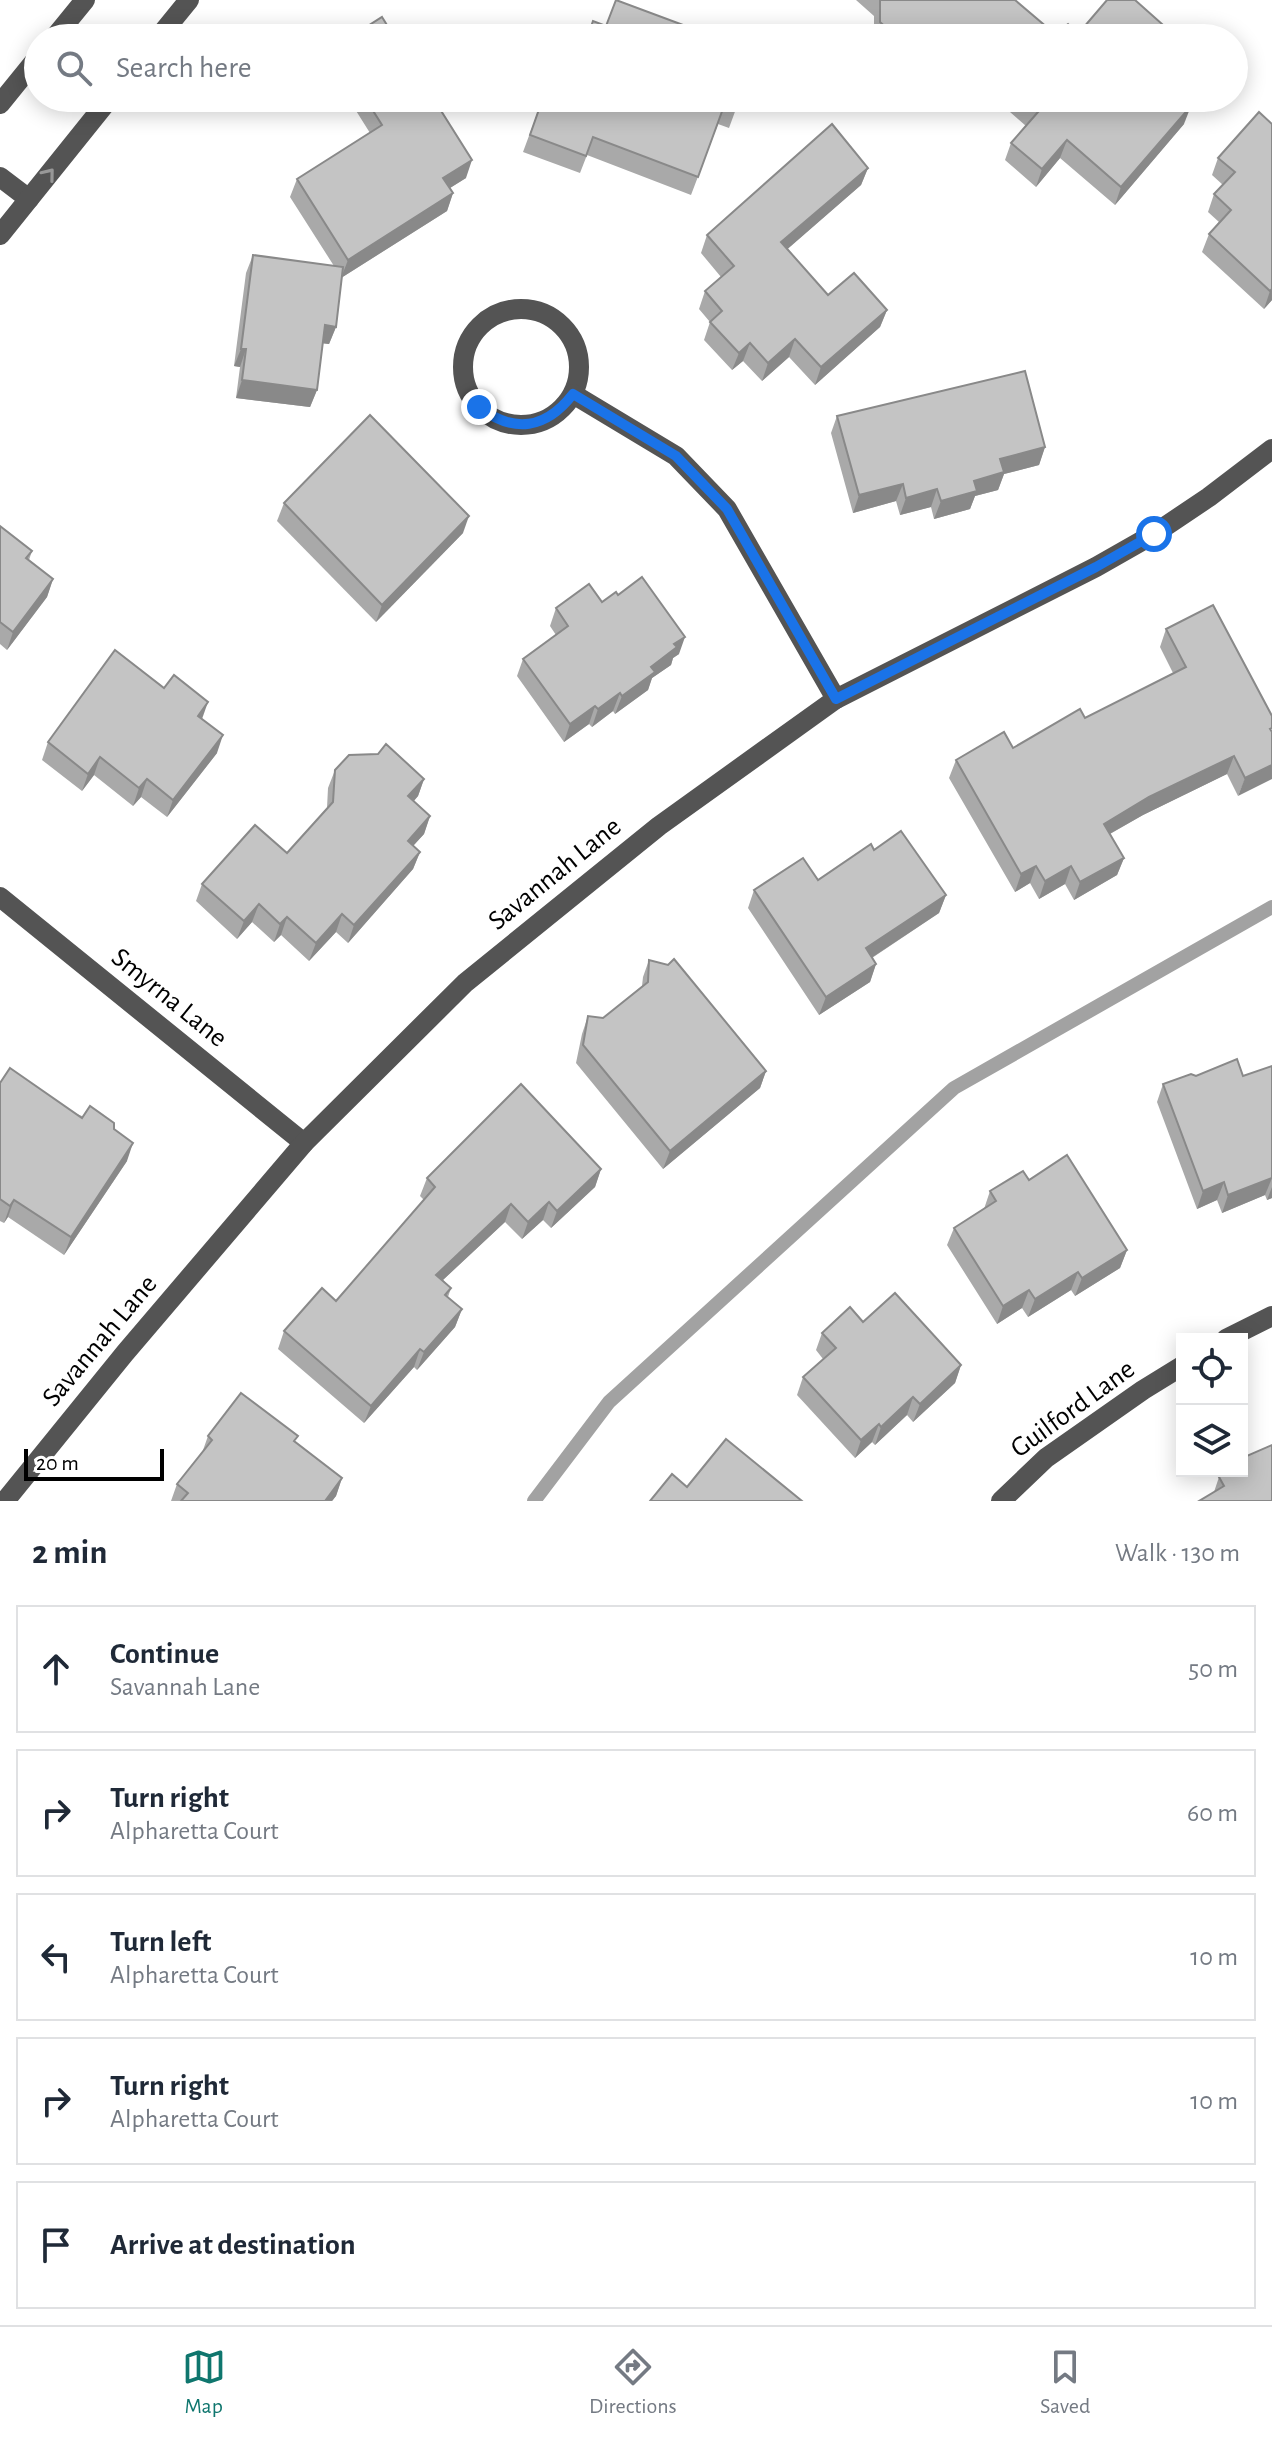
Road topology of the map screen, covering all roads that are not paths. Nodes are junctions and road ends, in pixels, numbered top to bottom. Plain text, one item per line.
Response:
1 (85, 0) edge
2 (189, 0) edge
3 (65, 24) edge
4 (169, 24) edge
5 (24, 74) edge
6 (0, 104) edge
7 (99, 112) edge
8 (0, 177) edge
9 (29, 199) junction
10 (0, 235) edge
11 (573, 394) junction
12 (1272, 449) edge
13 (836, 699) junction
14 (0, 897) edge
15 (304, 1143) junction
16 (1272, 1316) edge
17 (1238, 1333) edge
18 (1176, 1370) edge
19 (5, 1501) edge
20 (1001, 1501) edge

1 - 3 street
2 - 4 street
5 - 6 street
9 -> 7 street
8 - 9 street
9 - 10 street
11 - 11 street
11 - 13 street
12 - 13 street, Savannah Lane
13 - 15 street, Savannah Lane
14 - 15 street, Smyrna Lane
15 - 19 street, Savannah Lane
16 - 17 street
18 - 20 street, Guilford Lane

